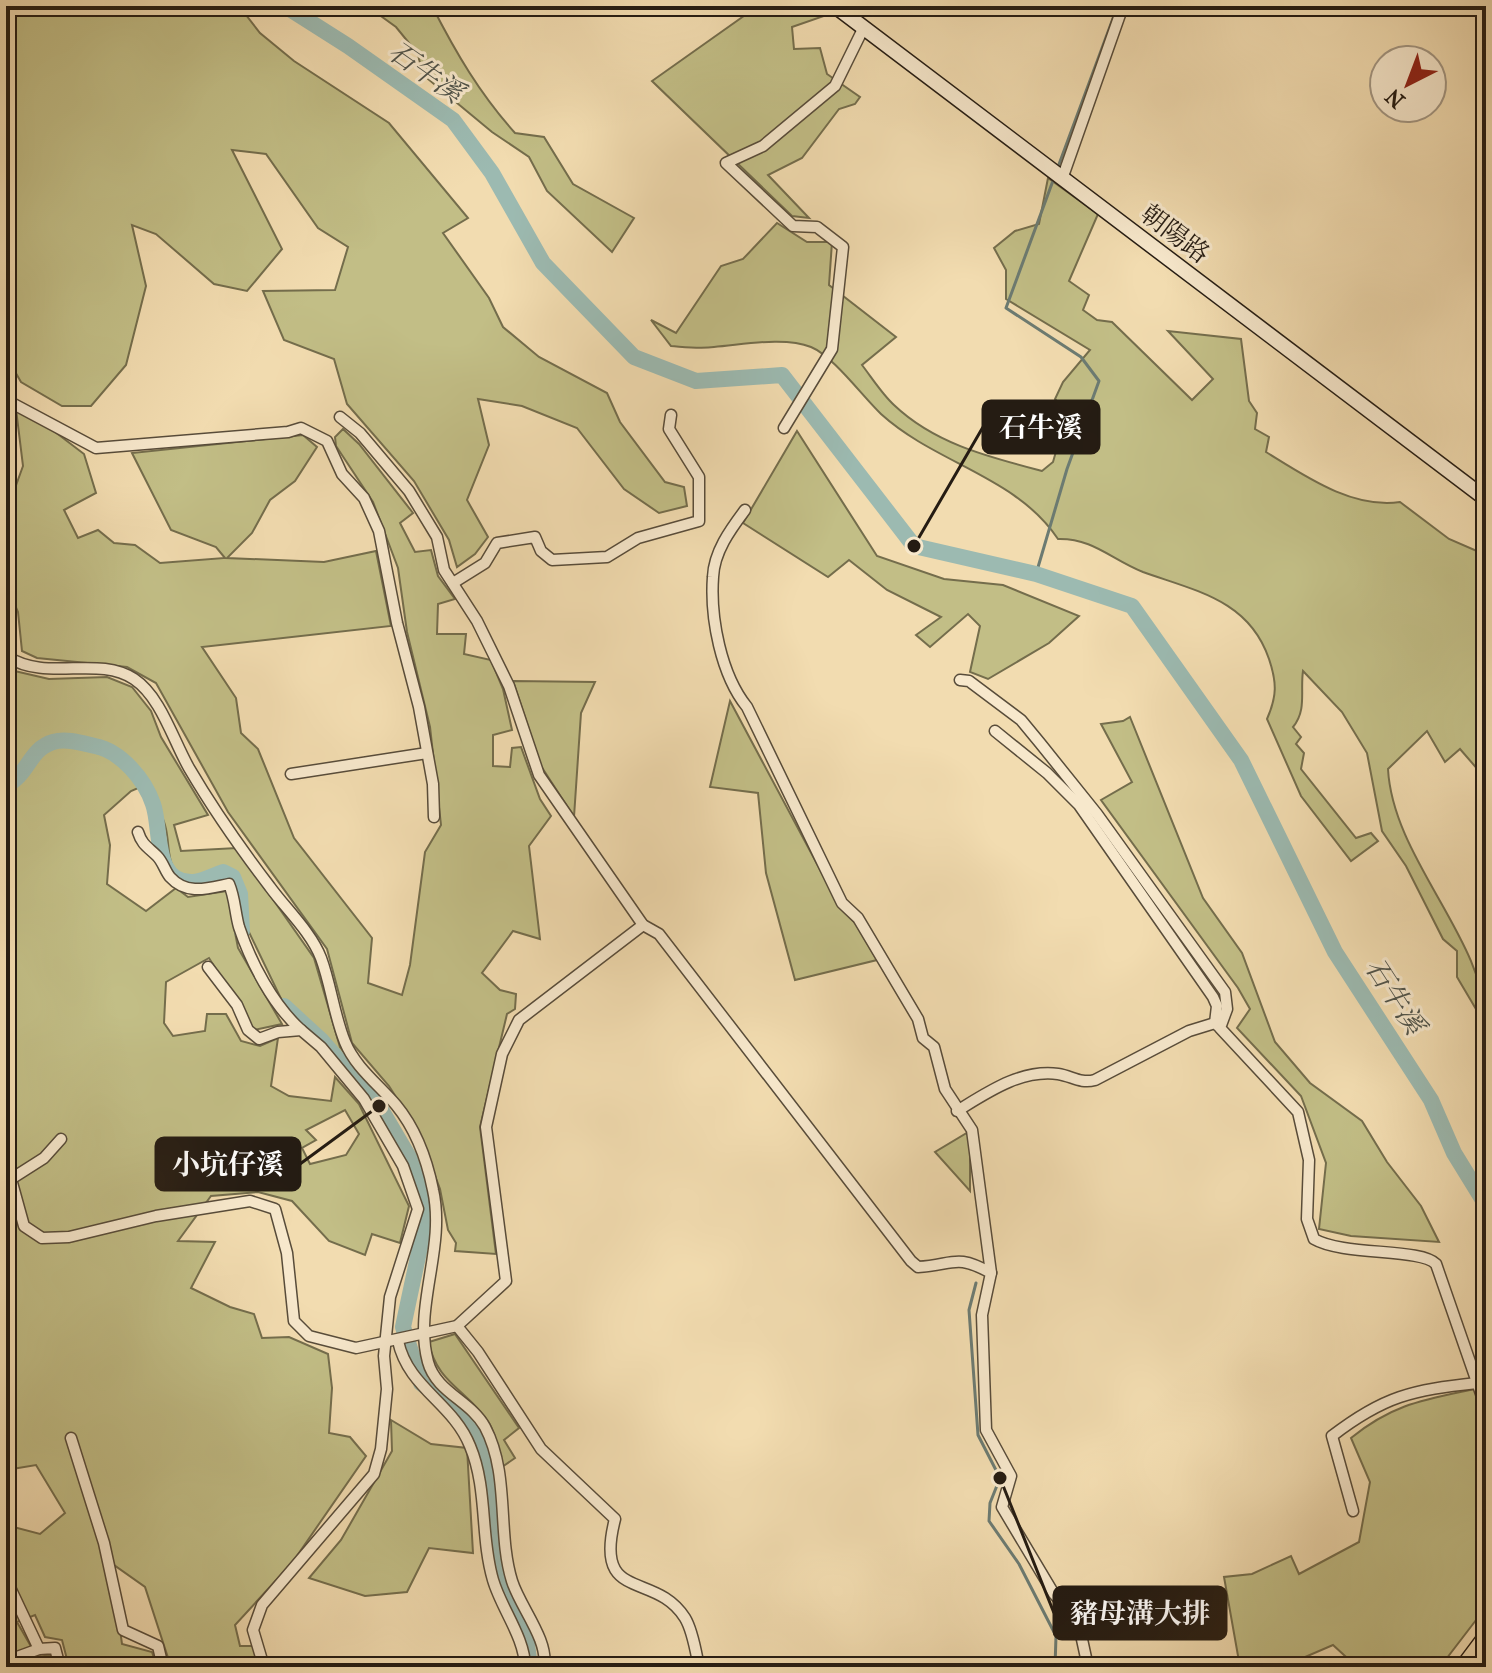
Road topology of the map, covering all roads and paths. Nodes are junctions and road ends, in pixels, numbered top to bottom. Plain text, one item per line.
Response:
1 (835, 6) edge
2 (1123, 6) edge
3 (864, 27) junction
4 (1062, 179) junction
5 (6, 400) edge
6 (6, 415) edge
7 (671, 415) dead end
8 (340, 417) dead end
9 (784, 428) dead end
10 (6, 475) edge
11 (1486, 499) edge
12 (745, 510) dead end
13 (453, 583) junction
14 (7, 655) edge
15 (960, 680) dead end
16 (995, 731) dead end
17 (427, 753) junction
18 (291, 774) dead end
19 (434, 817) dead end
20 (138, 832) dead end
21 (643, 925) junction
22 (208, 967) dead end
23 (1218, 1025) junction
24 (301, 1030) junction
25 (363, 1069) junction
26 (364, 1099) junction
27 (957, 1111) junction
28 (61, 1139) dead end
29 (991, 1273) junction
30 (457, 1326) junction
31 (423, 1335) junction
32 (392, 1343) junction
33 (1477, 1383) junction
34 (1486, 1408) edge
35 (71, 1438) dead end
36 (1353, 1511) dead end
37 (6, 1579) edge
38 (1486, 1639) edge
39 (39, 1649) junction
40 (6, 1661) edge
41 (60, 1667) edge
42 (163, 1667) edge
43 (264, 1667) edge
44 (525, 1667) edge
45 (544, 1667) edge
46 (699, 1667) edge
47 (1088, 1667) edge
48 (1465, 1667) edge

1 - 3 main road, 朝陽路
2 - 4 street
3 - 4 main road, 朝陽路
3 - 9 street
4 - 11 main road, 朝陽路
5 - 17 street
6 - 10 street
7 - 13 street
8 - 13 street
12 - 27 street
13 - 21 street
14 - 25 street
15 - 23 street
16 - 23 street
17 - 18 street
17 - 19 street
20 - 24 street
21 - 29 street
21 - 30 street
22 - 24 street
23 - 27 street
23 - 33 street
24 - 26 street
25 - 26 street
25 - 31 street
26 - 32 street
27 - 29 street
28 - 32 street
29 - 47 street
30 - 31 street
30 - 46 street
31 - 32 street
31 - 45 street
32 - 43 street
32 - 44 street
33 - 34 street
33 - 36 street
35 - 42 street
37 - 39 street
38 - 48 highway
39 - 40 street
39 - 41 street

